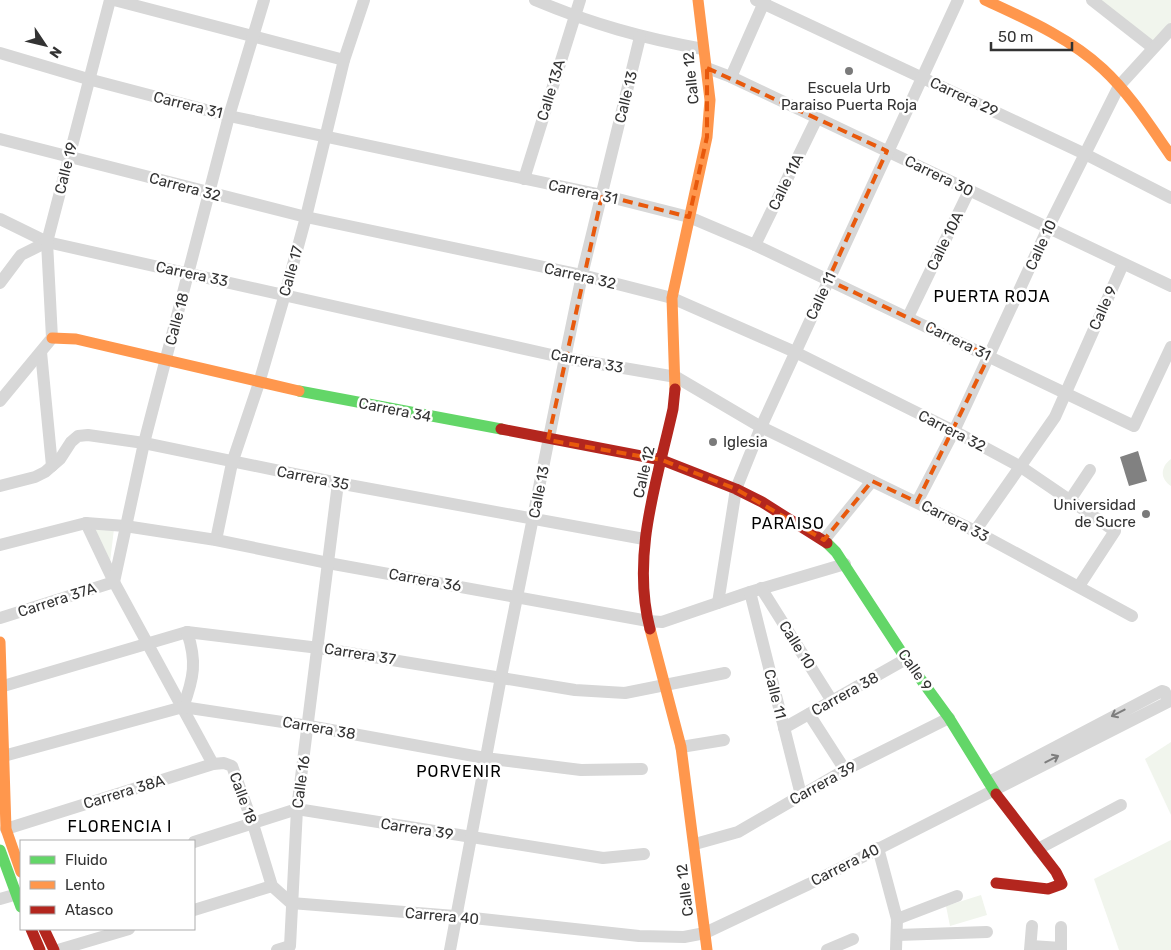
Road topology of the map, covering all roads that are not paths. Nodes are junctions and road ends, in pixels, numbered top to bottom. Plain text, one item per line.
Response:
1 (110, 0) edge
2 (114, 0) edge
3 (264, 0) edge
4 (364, 0) edge
5 (535, 0) edge
6 (580, 0) edge
7 (698, 0) edge
8 (958, 0) edge
9 (985, 0) edge
10 (1092, 0) edge
11 (761, 1) edge
12 (574, 16) junction
13 (1171, 29) edge
14 (254, 36) junction
15 (640, 37) junction
16 (1152, 47) junction
17 (702, 49) junction
18 (0, 53) edge
19 (344, 60) junction
20 (707, 68) junction
21 (731, 77) junction
22 (923, 78) junction
23 (88, 80) junction
24 (1119, 86) junction
25 (229, 116) junction
26 (817, 118) junction
27 (326, 136) junction
28 (0, 139) edge
29 (887, 151) junction
30 (1085, 154) junction
31 (69, 156) junction
32 (1171, 156) edge
33 (524, 179) junction
34 (969, 191) junction
35 (209, 194) junction
36 (602, 196) junction
37 (1171, 198) edge
38 (306, 217) junction
39 (689, 217) junction
40 (0, 219) edge
41 (1048, 228) junction
42 (47, 242) junction
43 (755, 245) junction
44 (1123, 264) junction
45 (189, 274) junction
46 (582, 275) junction
47 (828, 280) junction
48 (0, 283) edge
49 (1171, 286) edge
50 (285, 294) junction
51 (672, 298) junction
52 (908, 317) junction
53 (52, 338) junction
54 (1171, 347) edge
55 (41, 352) junction
56 (795, 352) junction
57 (989, 356) junction
58 (565, 358) junction
59 (166, 361) junction
60 (676, 377) junction
61 (259, 383) junction
62 (1066, 393) junction
63 (0, 401) edge
64 (761, 426) junction
65 (954, 431) junction
66 (548, 440) junction
67 (144, 442) junction
68 (662, 460) junction
69 (232, 463) junction
70 (52, 466) junction
71 (1021, 467) junction
72 (1090, 470) dead end
73 (872, 481) junction
74 (338, 483) junction
75 (0, 486) edge
76 (736, 489) junction
77 (1070, 500) junction
78 (917, 502) junction
79 (534, 518) junction
80 (86, 523) junction
81 (125, 526) junction
82 (975, 531) junction
83 (644, 539) junction
84 (216, 540) junction
85 (824, 540) junction
86 (0, 546) edge
87 (328, 563) junction
88 (845, 564) junction
89 (114, 582) junction
90 (1079, 586) junction
91 (755, 590) junction
92 (517, 596) junction
93 (718, 603) junction
94 (1132, 616) dead end
95 (0, 618) edge
96 (648, 621) junction
97 (186, 632) junction
98 (0, 642) edge
99 (148, 643) junction
100 (319, 648) junction
101 (906, 659) junction
102 (725, 673) dead end
103 (501, 677) junction
104 (1, 687) edge
105 (666, 687) junction
106 (832, 701) junction
107 (183, 707) junction
108 (809, 714) junction
109 (949, 718) junction
110 (309, 726) junction
111 (784, 728) junction
112 (1093, 733) junction
113 (724, 740) dead end
114 (681, 747) junction
115 (1, 756) edge
116 (485, 758) junction
117 (214, 764) junction
118 (642, 769) dead end
119 (845, 770) junction
120 (992, 786) junction
121 (801, 795) junction
122 (1121, 805) dead end
123 (297, 809) junction
124 (253, 824) junction
125 (6, 829) junction
126 (471, 837) junction
127 (195, 842) edge
128 (694, 844) junction
129 (878, 848) junction
130 (1038, 849) junction
131 (0, 850) edge
132 (644, 854) dead end
133 (20, 869) edge
134 (996, 883) dead end
135 (272, 886) junction
136 (18, 894) edge
137 (957, 896) dead end
138 (0, 899) edge
139 (291, 903) junction
140 (195, 910) edge
141 (455, 916) junction
142 (897, 919) junction
143 (1032, 926) dead end
144 (1061, 927) dead end
145 (31, 930) edge
146 (44, 930) edge
147 (126, 930) edge
148 (988, 932) dead end
149 (705, 933) junction
150 (896, 935) junction
151 (853, 939) dead end
152 (1031, 948) edge
153 (1061, 949) edge
154 (40, 950) edge
155 (54, 950) edge
156 (58, 950) edge
157 (277, 950) edge
158 (450, 950) edge
159 (707, 950) edge
160 (827, 950) edge
161 (896, 950) edge

1 - 23 street, Calle 19
2 - 14 street
3 - 14 street, Calle 18
4 - 19 street, Calle 17
5 - 12 street
6 - 12 street, Calle 13A
7 - 17 street, Calle 12
8 - 22 street, Calle 11
9 - 24 street
10 - 16 street
11 - 21 street
11 - 22 street, Carrera 29
12 - 15 street
12 - 33 street, Calle 13A
13 - 16 street, Calle 10
14 - 19 street
14 - 25 street, Calle 18
15 - 17 street
15 - 36 street, Calle 13
16 - 24 street, Calle 10
17 - 20 street, Calle 12
18 - 23 street, Carrera 31
19 - 27 street, Calle 17
20 - 21 street, Carrera 30
20 - 39 street, Calle 12
21 - 26 street, Carrera 30
22 - 29 street, Calle 11
22 - 30 street, Carrera 29
23 - 25 street, Carrera 31
23 - 31 street, Calle 19
24 - 30 street, Calle 10
24 - 32 street
25 - 27 street, Carrera 31
25 - 35 street, Calle 18
26 - 29 street, Carrera 30
26 - 43 street, Calle 11A
27 - 33 street, Carrera 31
27 - 38 street, Calle 17
28 - 31 street, Carrera 32
29 - 34 street, Carrera 30
29 - 47 street, Calle 11
30 - 37 street, Carrera 29
30 - 41 street, Calle 10
31 - 35 street, Carrera 32
31 - 42 street, Calle 19
33 - 36 street, Carrera 31
34 - 41 street, Carrera 30
34 - 52 street, Calle 10A
35 - 38 street, Carrera 32
35 - 45 street, Calle 18
36 - 39 street, Carrera 31
36 - 46 street, Calle 13
38 - 46 street, Carrera 32
38 - 50 street, Calle 17
39 - 43 street, Carrera 31
39 - 51 street, Calle 12
40 - 42 street, Carrera 33
41 - 44 street, Carrera 30
41 - 57 street, Calle 10
42 - 45 street, Carrera 33
42 - 48 street
42 - 53 street, Calle 19
43 - 47 street, Carrera 31
44 - 49 street, Carrera 30
44 - 62 street, Calle 9
45 - 50 street, Carrera 33
45 - 59 street, Calle 18
46 - 51 street, Carrera 32
46 - 58 street, Calle 13
47 - 52 street, Carrera 31
47 - 56 street, Calle 11
50 - 58 street, Carrera 33
50 - 61 street, Calle 17
51 - 56 street, Carrera 32
51 - 60 street, Calle 12
52 - 57 street, Carrera 31
53 - 55 street
53 - 59 street, Carrera 34
54 - 62 street, Carrera 31
55 - 63 street
55 - 70 street
56 - 64 street, Calle 11
56 - 65 street, Carrera 32
57 - 62 street, Carrera 31
57 - 65 street, Calle 10
58 - 60 street, Carrera 33
58 - 66 street, Calle 13
59 - 61 street, Carrera 34
59 - 67 street, Calle 18
60 - 64 street, Carrera 33
60 - 68 street, Calle 12
61 - 66 street, Carrera 34
61 - 69 street, Calle 17
62 - 71 street, Calle 9
64 - 73 street, Carrera 33
64 - 76 street, Calle 11
65 - 71 street, Carrera 32
65 - 78 street, Calle 10
66 - 68 street, Carrera 34
66 - 79 street, Calle 13
67 - 69 street, Carrera 35
67 - 70 street, Carrera 35
67 - 81 street, Calle 18
68 - 76 street, Carrera 34
68 - 83 street, Calle 12
69 - 74 street, Carrera 35
69 - 84 street, Calle 17
70 - 75 street, Carrera 35
71 - 77 street, Carrera 32
71 - 82 street, Calle 9
72 - 77 street
73 - 78 street, Carrera 33
73 - 85 street
74 - 79 street, Carrera 35
74 - 87 street, Calle 16
76 - 85 street, Calle 9
76 - 93 street, Calle 11
77 - 90 street, Carrera 32
78 - 82 street, Carrera 33
79 - 83 street, Carrera 35
79 - 92 street, Calle 13
80 - 81 street, Carrera 36
80 - 86 street, Carrera 36
80 - 89 street, Calle 18
81 - 84 street, Carrera 36
81 - 89 street, Calle 18
82 - 90 street, Carrera 33
83 - 96 street, Calle 12
84 - 87 street, Carrera 36
85 - 88 street, Calle 9
87 - 92 street, Carrera 36
87 - 100 street, Calle 16
88 - 91 street, Carrera 36
88 - 101 street, Calle 9
89 - 95 street, Carrera 37A
89 - 99 street, Calle 18
90 - 94 street, Carrera 33
91 - 93 street, Carrera 36
91 - 106 street, Calle 10
91 - 111 street, Calle 11
92 - 96 street, Carrera 36
92 - 103 street, Calle 13
93 - 96 street, Carrera 36
96 - 105 street, Calle 12
97 - 99 street, Carrera 37
97 - 100 street, Carrera 37
97 - 107 street
98 - 104 street
99 - 104 street, Carrera 37
99 - 107 street, Calle 18
100 - 103 street, Carrera 37
100 - 110 street, Calle 16
101 - 106 street, Carrera 38
101 - 109 street, Calle 9
102 - 105 street, Carrera 37
103 - 105 street, Carrera 37
103 - 116 street, Calle 13
104 - 115 street
105 - 114 street, Calle 12
106 - 108 street, Carrera 38
107 - 110 street, Carrera 38
107 - 115 street, Carrera 38
107 - 117 street, Calle 18
108 - 111 street, Carrera 38
108 - 119 street
109 - 119 street, Carrera 39
109 - 120 street, Calle 9
110 - 116 street, Carrera 38
110 - 123 street, Calle 16
111 - 121 street, Calle 11
112 -> 112 street, Carrera 40
112 - 120 street, Carrera 40
113 - 114 street
114 - 128 street, Calle 12
115 - 125 street
116 - 118 street, Carrera 38
116 - 126 street, Calle 13
117 - 124 street, Calle 18
117 - 125 street, Carrera 38A
119 - 121 street, Carrera 39
120 - 129 street, Carrera 40
120 - 130 street, Calle 9
121 - 128 street, Carrera 39
122 - 130 street
123 - 124 street, Carrera 39
123 - 126 street, Carrera 39
123 - 139 street, Calle 16
124 - 127 street, Carrera 39
124 - 135 street, Calle 18
125 - 133 street
126 - 132 street, Carrera 39
126 - 141 street, Calle 13
128 - 149 street, Calle 12
129 - 142 street
129 - 149 street, Carrera 40
130 - 134 street, Calle 9
131 - 136 street
135 - 139 street
135 - 140 street
136 - 138 street
137 - 142 street
139 - 141 street, Carrera 40
139 - 157 street, Calle 16
141 - 149 street, Carrera 40
141 - 158 street, Calle 13
142 - 150 street
143 - 152 street
144 - 153 street
145 - 154 street
146 - 155 street
147 - 156 street
148 - 150 street
149 - 159 street, Calle 12
150 - 161 street
151 - 160 street
152 - 153 street

